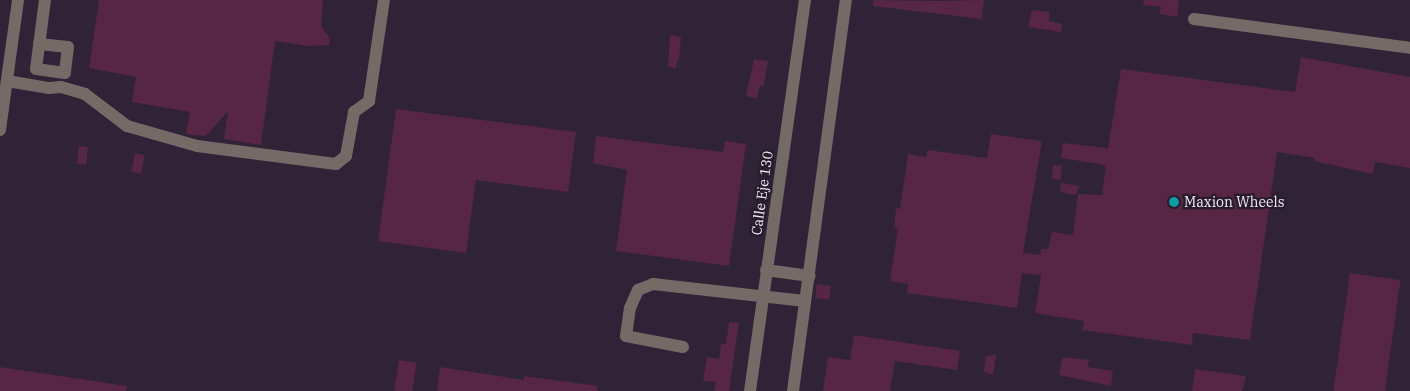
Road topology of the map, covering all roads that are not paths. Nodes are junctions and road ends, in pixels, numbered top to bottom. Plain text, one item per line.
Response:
1 (18, 0) edge
2 (45, 0) edge
3 (384, 0) edge
4 (805, 0) edge
5 (846, 0) edge
6 (1194, 19) dead end
7 (39, 44) dead end
8 (1410, 48) edge
9 (7, 81) junction
10 (0, 130) edge
11 (766, 270) junction
12 (810, 276) junction
13 (763, 296) junction
14 (806, 301) junction
15 (683, 347) dead end
16 (750, 391) edge
17 (793, 391) edge

1 - 9 street
2 - 7 street
3 - 9 street
4 - 11 street, Calle Eje 130
5 - 12 street
6 - 8 street
9 - 10 street
11 - 12 street
11 - 13 street, Calle Eje 130
12 - 14 street
13 - 14 street
13 - 15 street
13 - 16 street, Calle Eje 130
14 - 17 street

